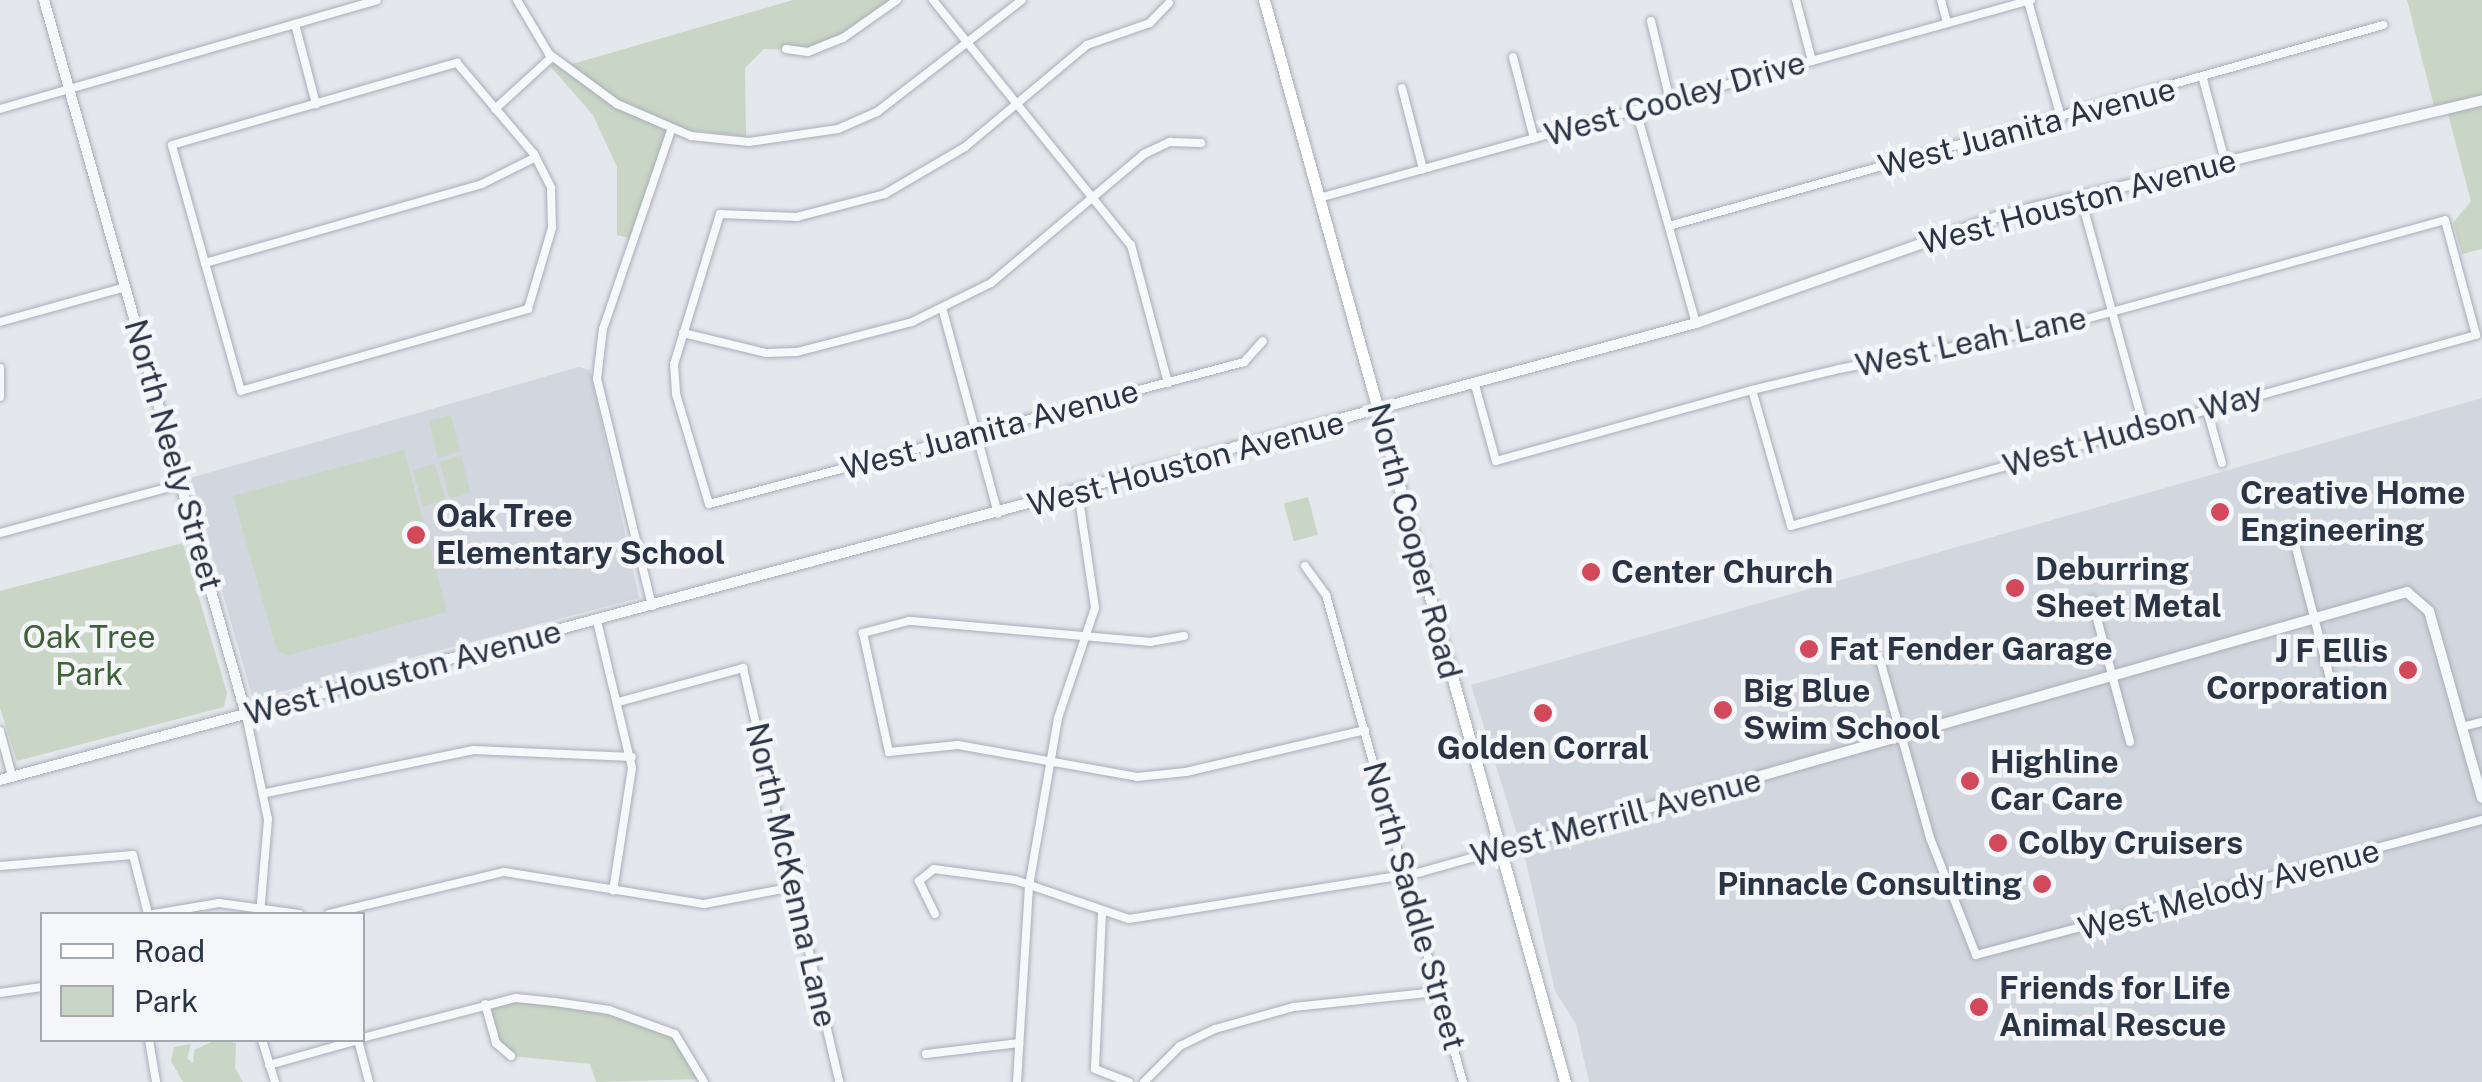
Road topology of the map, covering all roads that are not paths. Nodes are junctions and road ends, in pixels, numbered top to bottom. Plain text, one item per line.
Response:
1 (44, 0) edge
2 (377, 0) edge
3 (517, 0) edge
4 (897, 0) edge
5 (933, 0) edge
6 (1022, 0) edge
7 (1264, 0) edge
8 (1796, 0) edge
9 (1941, 0) edge
10 (2030, 0) edge
11 (1169, 4) dead end
12 (1651, 21) dead end
13 (295, 24) junction
14 (1947, 24) junction
15 (2383, 24) dead end
16 (968, 43) junction
17 (786, 49) dead end
18 (552, 57) junction
19 (1513, 57) dead end
20 (1812, 61) junction
21 (2203, 79) junction
22 (1402, 88) dead end
23 (69, 89) junction
24 (1670, 100) junction
25 (2482, 100) edge
26 (1018, 102) junction
27 (316, 104) junction
28 (495, 109) junction
29 (0, 110) edge
30 (1636, 110) junction
31 (2061, 118) junction
32 (670, 130) junction
33 (1534, 138) junction
34 (1201, 143) dead end
35 (536, 157) junction
36 (2225, 161) junction
37 (1422, 169) junction
38 (2080, 195) junction
39 (1093, 196) junction
40 (1319, 198) junction
41 (1669, 226) junction
42 (205, 263) junction
43 (125, 287) junction
44 (943, 310) junction
45 (2112, 312) junction
46 (0, 322) edge
47 (1696, 324) junction
48 (683, 333) junction
49 (2476, 335) joint
50 (1263, 341) dead end
51 (0, 368) edge
52 (1168, 383) junction
53 (1475, 385) junction
54 (1752, 390) junction
55 (0, 397) edge
56 (2207, 410) junction
57 (1378, 412) junction
58 (2144, 427) junction
59 (978, 432) junction
60 (2222, 463) dead end
61 (182, 484) junction
62 (1078, 492) junction
63 (998, 514) junction
64 (0, 533) edge
65 (2295, 544) dead end
66 (1305, 566) dead end
67 (2092, 600) dead end
68 (652, 606) junction
69 (2314, 616) junction
70 (597, 621) junction
71 (1088, 636) junction
72 (1184, 636) dead end
73 (1880, 660) dead end
74 (2112, 672) junction
75 (2332, 686) dead end
76 (618, 702) junction
77 (246, 715) junction
78 (2482, 722) edge
79 (2462, 727) junction
80 (1365, 730) junction
81 (0, 731) edge
82 (1903, 739) junction
83 (2130, 742) dead end
84 (632, 757) junction
85 (1051, 758) junction
86 (6, 778) edge
87 (266, 792) junction
88 (2482, 798) edge
89 (2482, 820) edge
90 (1500, 850) junction
91 (0, 866) edge
92 (1403, 875) junction
93 (1029, 886) junction
94 (794, 887) junction
95 (613, 891) junction
96 (150, 912) edge
97 (163, 912) edge
98 (260, 912) edge
99 (337, 912) edge
100 (1102, 913) junction
101 (936, 914) dead end
102 (40, 986) edge
103 (1436, 992) junction
104 (0, 993) edge
105 (484, 1004) junction
106 (365, 1037) edge
107 (149, 1042) edge
108 (263, 1042) edge
109 (349, 1042) edge
110 (360, 1042) edge
111 (1019, 1043) junction
112 (926, 1054) dead end
113 (511, 1056) dead end
114 (269, 1065) junction
115 (156, 1082) edge
116 (275, 1082) edge
117 (369, 1082) edge
118 (704, 1082) edge
119 (840, 1082) edge
120 (1017, 1082) edge
121 (1129, 1082) edge
122 (1144, 1082) edge
123 (1463, 1082) edge
124 (1566, 1082) edge

1 - 23 street, North Neely Street
2 - 13 street
3 - 18 street
4 - 17 street
5 - 16 street
6 - 16 street
7 - 40 main road, North Cooper Road
8 - 20 street
9 - 14 street
10 - 14 street, West Cooley Drive
10 - 31 street
11 - 26 street
12 - 24 street
13 - 23 street
13 - 27 street
14 - 20 street, West Cooley Drive
15 - 21 street, West Juanita Avenue
16 - 26 street
16 - 32 street
18 - 28 street
18 - 32 street
19 - 33 street
20 - 24 street, West Cooley Drive
21 - 31 street, West Juanita Avenue
21 - 36 street
22 - 37 street
23 - 29 street
23 - 43 street, North Neely Street
24 - 30 street, West Cooley Drive
25 - 36 street, West Houston Avenue
26 - 39 street
26 - 48 street
27 - 28 street
27 - 42 street
28 - 35 street
30 - 33 street, West Cooley Drive
30 - 41 street
31 - 41 street, West Juanita Avenue
32 - 68 street
33 - 37 street, West Cooley Drive
34 - 39 street
35 - 42 street
35 - 42 street
36 - 38 street, West Houston Avenue
37 - 40 street, West Cooley Drive
38 - 45 street
38 - 47 street, West Houston Avenue
39 - 44 street
39 - 52 street
40 - 57 main road, North Cooper Road
41 - 47 street
43 - 46 street
43 - 61 street, North Neely Street
44 - 48 street
44 - 59 street
45 - 49 street, West Leah Lane
45 - 54 street, West Leah Lane
45 - 58 street
47 - 53 street, West Houston Avenue
48 - 59 street, West Juanita Avenue
49 - 56 street, West Hudson Way
50 - 52 street, West Juanita Avenue
51 - 55 street
52 - 59 street, West Juanita Avenue
53 - 54 street, West Leah Lane
53 - 57 street, West Houston Avenue
54 - 58 street, West Hudson Way
56 - 58 street, West Hudson Way
56 - 60 street
57 - 62 street, West Houston Avenue
57 - 90 main road, North Cooper Road
59 - 63 street
61 - 64 street
61 - 77 street, North Neely Street
62 - 63 street, West Houston Avenue
62 - 71 street
63 - 68 street, West Houston Avenue
65 - 69 street
66 - 80 street, North Saddle Street
67 - 74 street
68 - 70 street, West Houston Avenue
69 - 74 street, West Merrill Avenue
69 - 75 street
69 - 79 street, West Merrill Avenue
70 - 76 street
70 - 77 street, West Houston Avenue
71 - 72 street
71 - 85 street
71 - 85 street
73 - 82 street
74 - 82 street, West Merrill Avenue
74 - 83 street
76 - 84 street
76 - 94 street, North McKenna Lane
77 - 86 street, West Houston Avenue
77 - 87 street, North Neely Street
78 - 79 street
79 - 88 street
80 - 85 street
80 - 92 street, North Saddle Street
81 - 86 street
82 - 89 street, West Melody Avenue
82 - 90 street, West Merrill Avenue
84 - 87 street
84 - 95 street
85 - 93 street
87 - 98 street, North Neely Street
90 - 92 street, West Merrill Avenue
90 - 124 main road, North Cooper Road
91 - 96 street
92 - 100 street, West Merrill Avenue
92 - 103 street, North Saddle Street
93 - 100 street, West Merrill Avenue
93 - 101 street, West Merrill Avenue
93 - 111 street
94 - 95 street
94 - 119 street, North McKenna Lane
95 - 99 street
97 - 98 street
100 - 121 street
102 - 104 street
103 - 122 street
103 - 123 street, North Saddle Street
105 - 106 street
105 - 113 street
105 - 118 street
107 - 115 street
108 - 114 street
109 - 114 street
110 - 117 street
111 - 112 street
111 - 120 street
114 - 116 street

